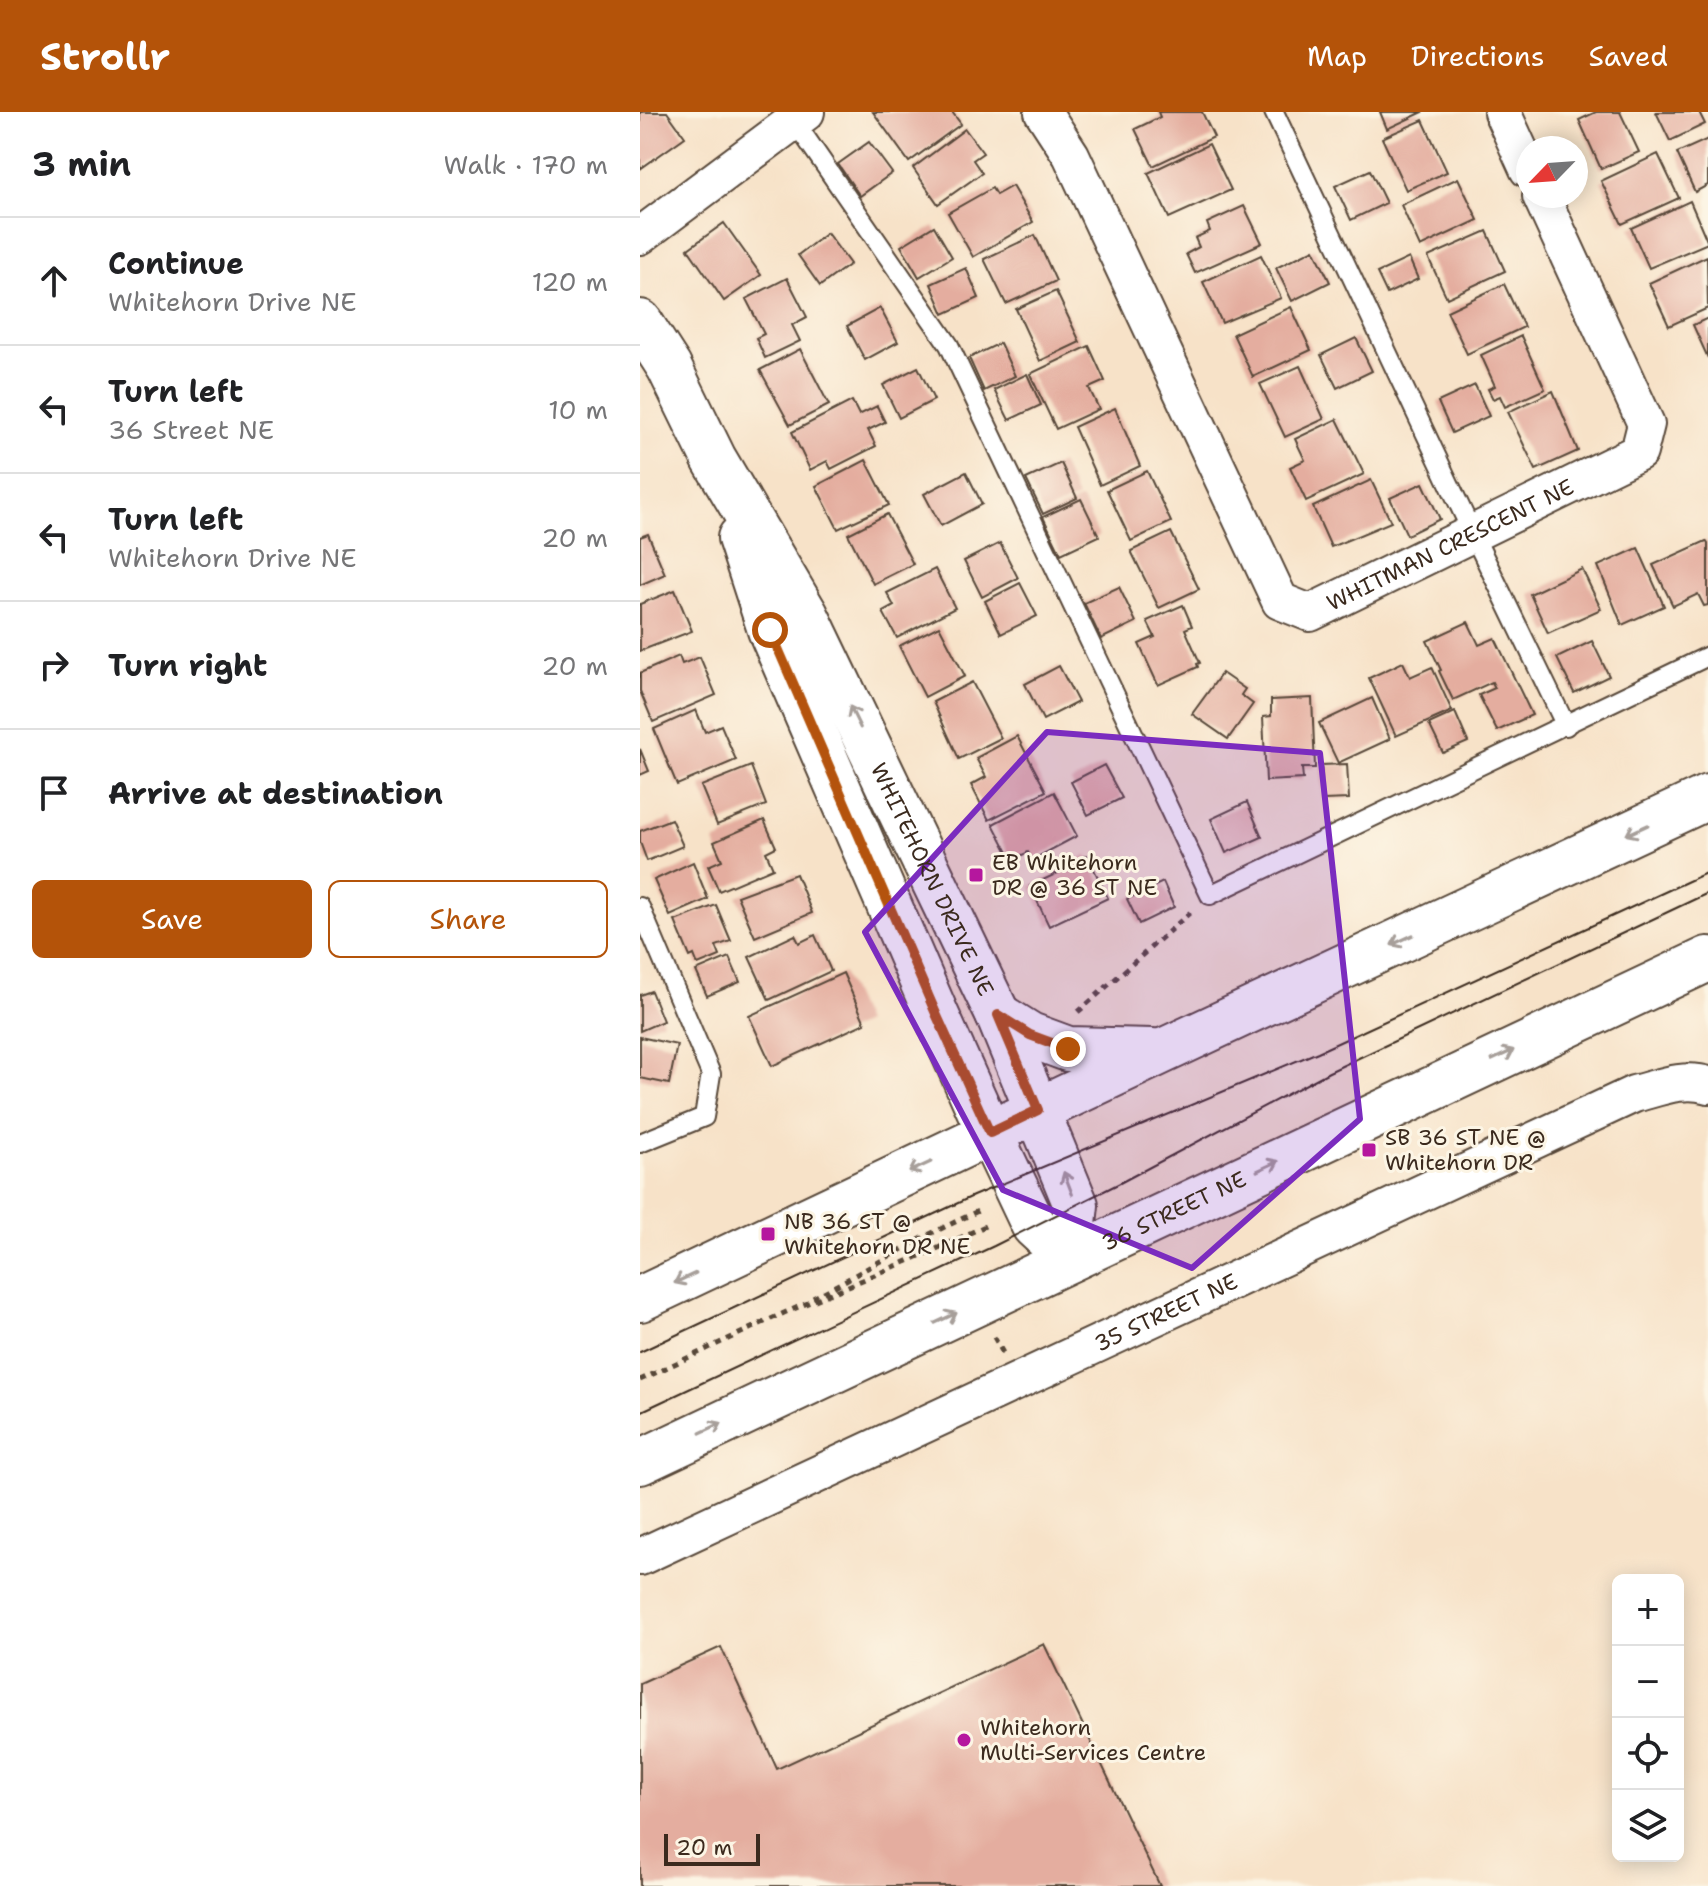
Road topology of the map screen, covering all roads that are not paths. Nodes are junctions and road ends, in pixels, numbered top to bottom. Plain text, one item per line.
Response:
1 (1043, 112) edge
2 (1274, 112) edge
3 (1502, 112) edge
4 (796, 115) edge
5 (1516, 143) edge
6 (1547, 208) edge
7 (640, 236) edge
8 (640, 322) edge
9 (714, 459) junction
10 (1472, 532) junction
11 (1708, 656) edge
12 (1566, 726) junction
13 (1708, 797) edge
14 (640, 907) edge
15 (1708, 959) edge
16 (998, 1015) junction
17 (1163, 1051) junction
18 (1702, 1083) edge
19 (1038, 1110) junction
20 (990, 1133) junction
21 (640, 1143) edge
22 (1070, 1259) junction
23 (640, 1299) edge
24 (640, 1462) edge
25 (640, 1557) edge

1 - 10 street, WHITMAN CRESCENT NE
2 - 10 lane
3 - 5 street
4 - 7 street
4 - 12 lane
6 - 10 street, WHITMAN CRESCENT NE
8 - 9 main road, WHITEHORN DRIVE NE
16 -> 9 main road, WHITEHORN DRIVE NE
9 - 20 main road, WHITEHORN DRIVE NE
10 - 12 lane
11 - 12 lane
13 -> 17 main road
14 - 21 lane
22 -> 15 main road, 36 STREET NE
16 - 17 main road
16 - 19 main road, WHITEHORN DRIVE NE
17 - 19 main road
18 - 25 street, 35 STREET NE
19 - 20 main road
22 -> 19 main road, WHITEHORN DRIVE NE
20 - 22 main road, WHITEHORN DRIVE NE
20 -> 23 main road
24 -> 22 main road, 36 STREET NE

